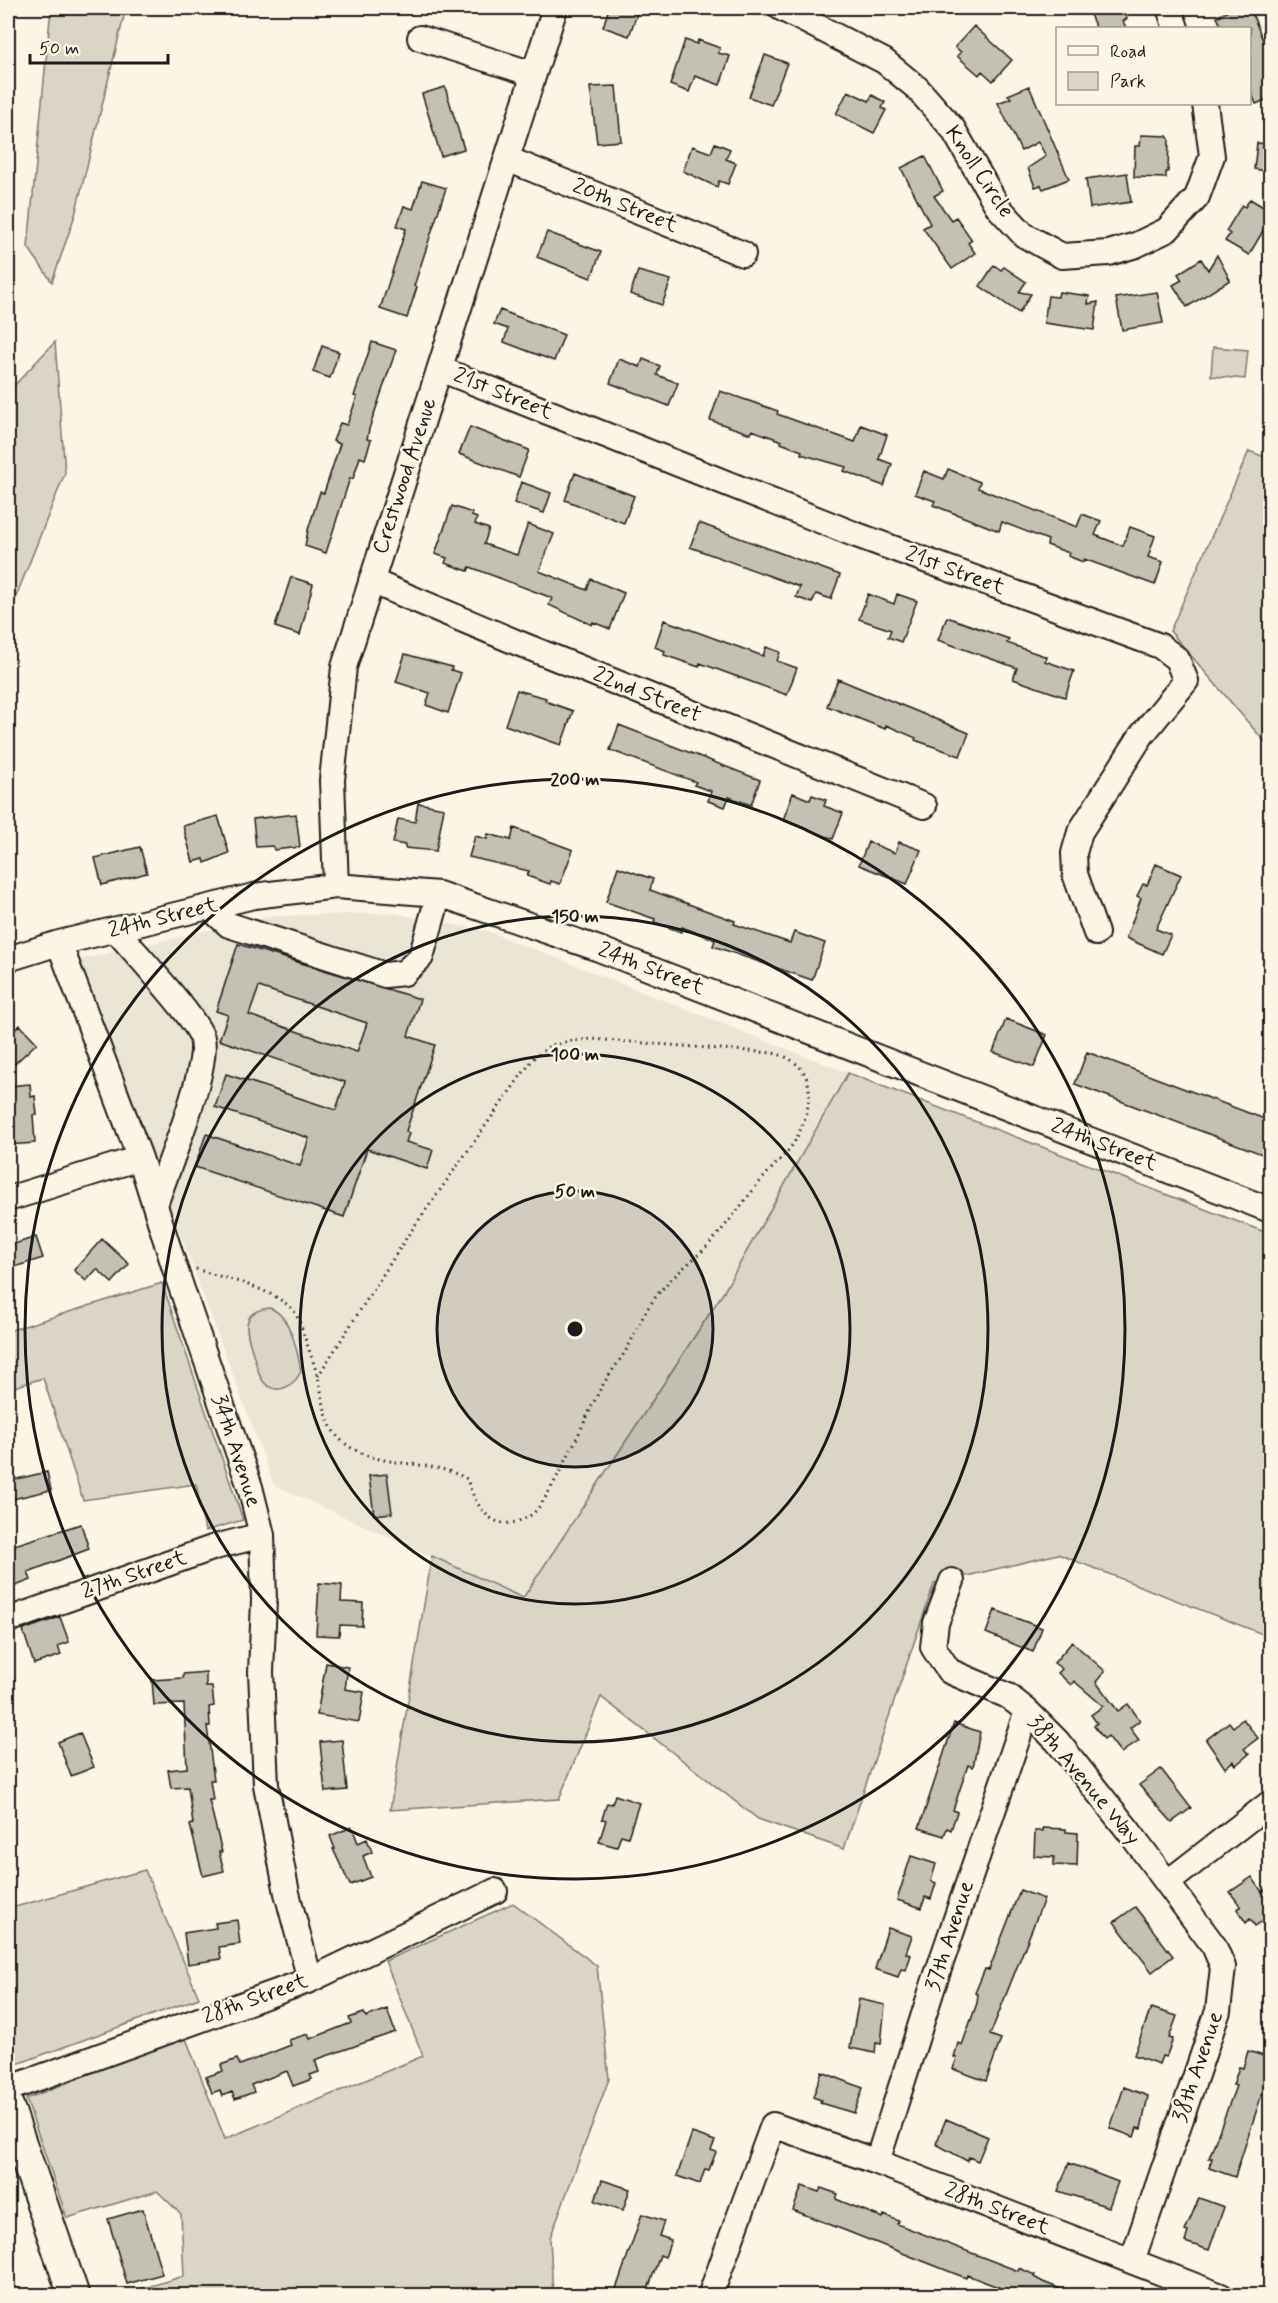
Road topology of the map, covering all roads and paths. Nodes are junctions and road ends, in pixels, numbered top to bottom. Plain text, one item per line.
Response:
1 (555, 8) edge
2 (781, 8) edge
3 (1169, 8) edge
4 (1176, 27) edge
5 (420, 38) dead end
6 (533, 74) junction
7 (1205, 105) edge
8 (507, 159) junction
9 (743, 254) dead end
10 (440, 369) junction
11 (371, 581) junction
12 (924, 806) dead end
13 (336, 886) junction
14 (438, 894) junction
15 (209, 907) junction
16 (116, 930) junction
17 (1096, 933) dead end
18 (59, 943) junction
19 (8, 959) edge
20 (140, 1158) junction
21 (8, 1199) edge
22 (155, 1205) junction
23 (1270, 1210) edge
24 (172, 1260) junction
25 (318, 1376) junction
26 (262, 1535) junction
27 (952, 1581) dead end
28 (8, 1620) edge
29 (1027, 1711) junction
30 (1270, 1803) edge
31 (1167, 1883) junction
32 (495, 1891) dead end
33 (310, 1980) junction
34 (8, 2089) edge
35 (8, 2106) edge
36 (877, 2162) junction
37 (1132, 2261) junction
38 (74, 2295) edge
39 (710, 2295) edge
40 (1221, 2295) edge

1 - 6 street, Crestwood Avenue
2 - 7 street, Knoll Circle
3 - 4 street
5 - 6 street
6 - 8 street, Crestwood Avenue
8 - 9 street, 20th Street
8 - 10 street, Crestwood Avenue
10 - 11 street, Crestwood Avenue
10 - 17 street, 21st Street
11 - 12 street, 22nd Street
11 - 13 street, Crestwood Avenue
13 - 14 street, 24th Street
13 - 15 street, 24th Street
14 - 15 street
14 - 23 street, 24th Street
15 - 16 street, 24th Street
16 - 18 street, 24th Street
16 - 22 street
18 - 19 street, 24th Street
18 - 20 street, 34th Avenue
20 - 21 street
20 - 22 street, 34th Avenue
22 - 24 street, 34th Avenue
24 - 25 path
24 - 26 street, 34th Avenue
25 - 25 path
26 - 28 street, 27th Street
26 - 33 street, 34th Avenue
27 - 29 street, 38th Avenue Way
29 - 31 street, 38th Avenue Way
29 - 36 street, 37th Avenue
30 - 31 street
31 - 37 street, 38th Avenue
32 - 33 street, 28th Street
33 - 34 street, 28th Street
35 - 38 main road
36 - 37 street, 28th Street
36 - 39 street, 28th Street
37 - 40 street, 28th Street

